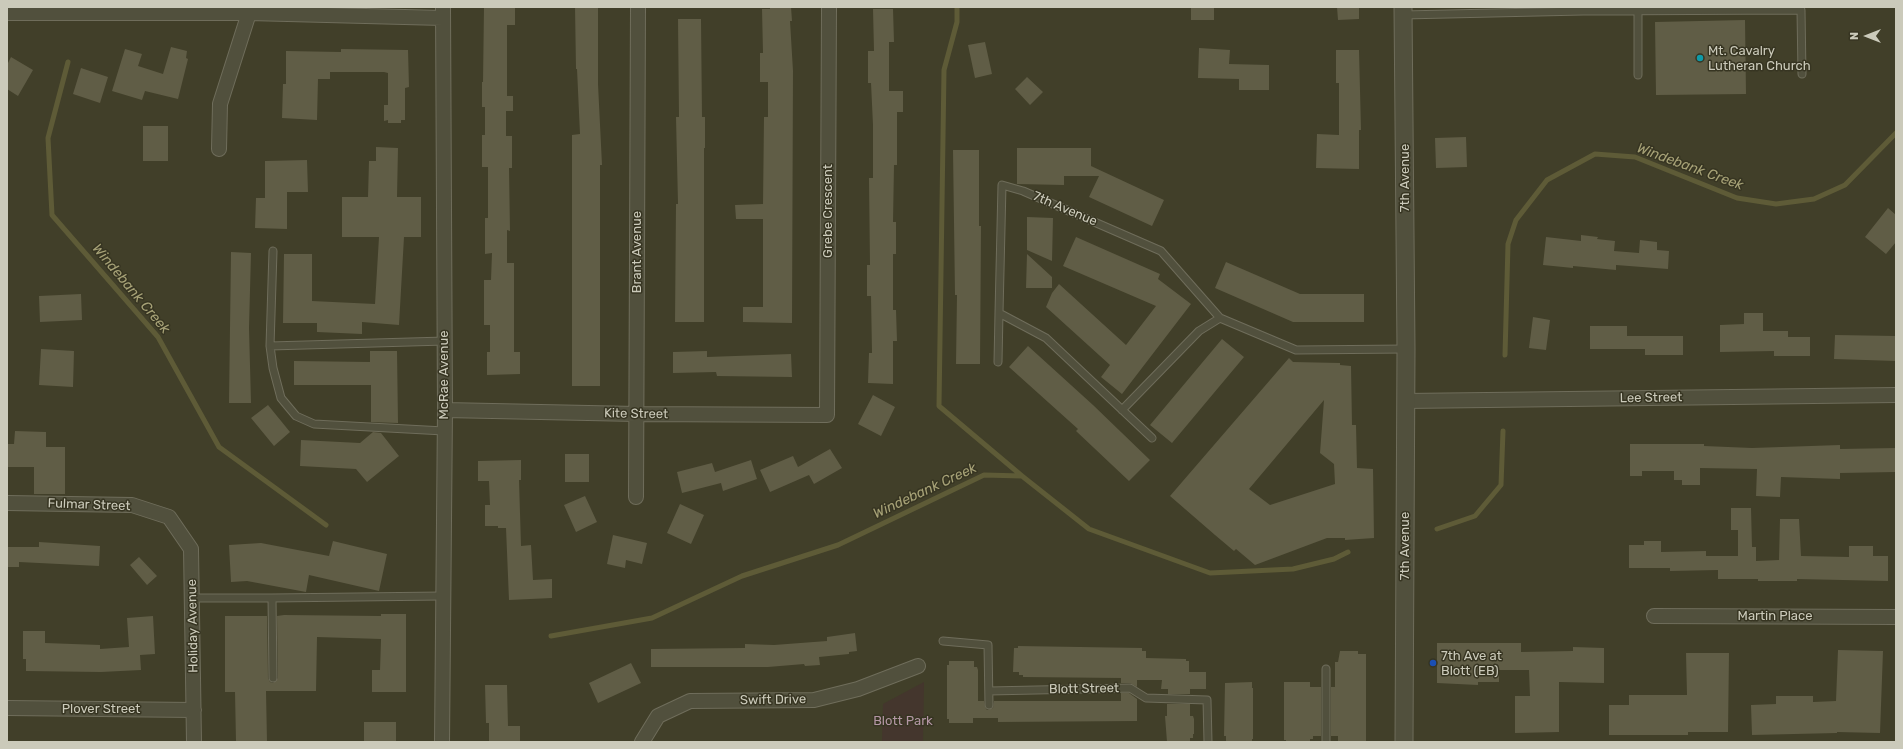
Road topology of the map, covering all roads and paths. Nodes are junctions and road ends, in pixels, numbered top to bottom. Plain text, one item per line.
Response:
1 (638, 7) edge
2 (829, 7) edge
3 (1584, 9) edge
4 (249, 10) edge
5 (1403, 11) edge
6 (1638, 11) junction
7 (443, 12) edge
8 (7, 13) edge
9 (1802, 74) dead end
10 (1638, 75) dead end
11 (219, 149) dead end
12 (273, 251) dead end
13 (999, 313) junction
14 (1220, 318) junction
15 (445, 341) junction
16 (270, 346) junction
17 (1406, 349) junction
18 (998, 362) dead end
19 (1896, 395) edge
20 (1405, 401) junction
21 (445, 410) junction
22 (1122, 410) junction
23 (636, 414) junction
24 (827, 415) joint
25 (444, 431) junction
26 (1152, 438) dead end
27 (636, 497) dead end
28 (7, 503) edge
29 (169, 517) joint
30 (442, 596) junction
31 (192, 598) junction
32 (272, 598) junction
33 (1654, 616) dead end
34 (1896, 617) edge
35 (943, 641) dead end
36 (918, 666) dead end
37 (1326, 669) dead end
38 (273, 678) dead end
39 (989, 691) junction
40 (989, 706) dead end
41 (7, 708) edge
42 (194, 710) junction
43 (194, 742) edge
44 (442, 742) edge
45 (642, 742) edge
46 (1208, 742) edge
47 (1326, 742) edge
48 (1404, 742) edge

1 - 23 street, Brant Avenue
2 - 24 street, Grebe Crescent
3 - 5 lane
3 - 6 lane
4 - 7 street
4 - 8 street
4 - 11 street
5 - 17 street, 7th Avenue
6 - 9 lane
6 - 10 lane
7 - 15 street, McRae Avenue
12 - 16 lane
13 - 14 lane, 7th Avenue
13 - 18 lane, 7th Avenue
13 - 22 lane
14 - 17 lane, 7th Avenue
14 - 22 lane
15 - 16 lane
15 - 21 street, McRae Avenue
16 - 25 lane
17 - 20 street, 7th Avenue
19 - 20 street, Lee Street
20 - 48 street, 7th Avenue
21 - 23 street, Kite Street
21 - 25 street, McRae Avenue
22 - 26 lane
23 - 24 street, Kite Street
23 - 27 street, Brant Avenue
25 - 30 street, McRae Avenue
28 - 29 street, Fulmar Street
29 - 31 street, Holiday Avenue
30 - 32 lane
30 - 44 street, McRae Avenue
31 - 32 lane
31 - 42 street, Holiday Avenue
32 - 38 lane
33 - 34 street, Martin Place
35 - 39 lane
36 - 45 street, Swift Drive
37 - 47 lane
39 - 40 lane
39 - 46 lane, Blott Street
41 - 42 street, Plover Street
42 - 43 street, Holiday Avenue

